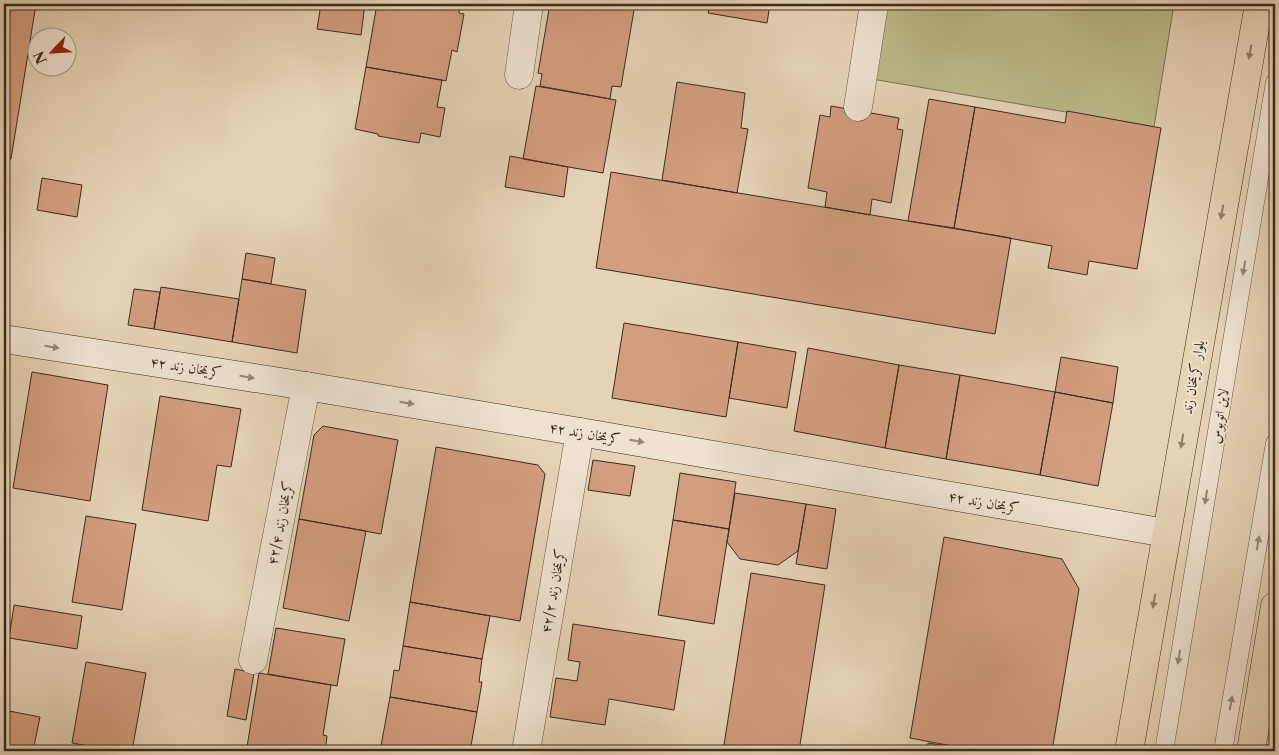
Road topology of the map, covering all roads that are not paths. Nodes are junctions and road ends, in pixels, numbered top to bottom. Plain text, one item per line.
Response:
1 (529, 4) edge
2 (874, 4) edge
3 (1259, 4) edge
4 (519, 75) dead end
5 (1275, 82) edge
6 (858, 107) dead end
7 (4, 339) edge
8 (306, 386) junction
9 (580, 432) junction
10 (1275, 443) edge
11 (1166, 533) junction
12 (1275, 606) edge
13 (253, 660) dead end
14 (526, 751) edge
15 (1129, 751) edge
16 (1164, 751) edge
17 (1223, 751) edge
18 (1251, 751) edge

1 - 4 street
2 - 6 street
3 -> 11 main road, بلوار کریمخان زند
5 -> 16 lane, لاین اتوبوس
7 -> 8 street, کریمخان زند ۴۲
8 -> 9 street, کریمخان زند ۴۲
8 - 13 street, کریمخان زند ۴۲/۴
9 -> 11 street, کریمخان زند ۴۲
9 - 14 street, کریمخان زند ۴۲/۲
17 -> 10 lane
11 -> 15 main road, بلوار کریمخان زند
12 - 18 main road

